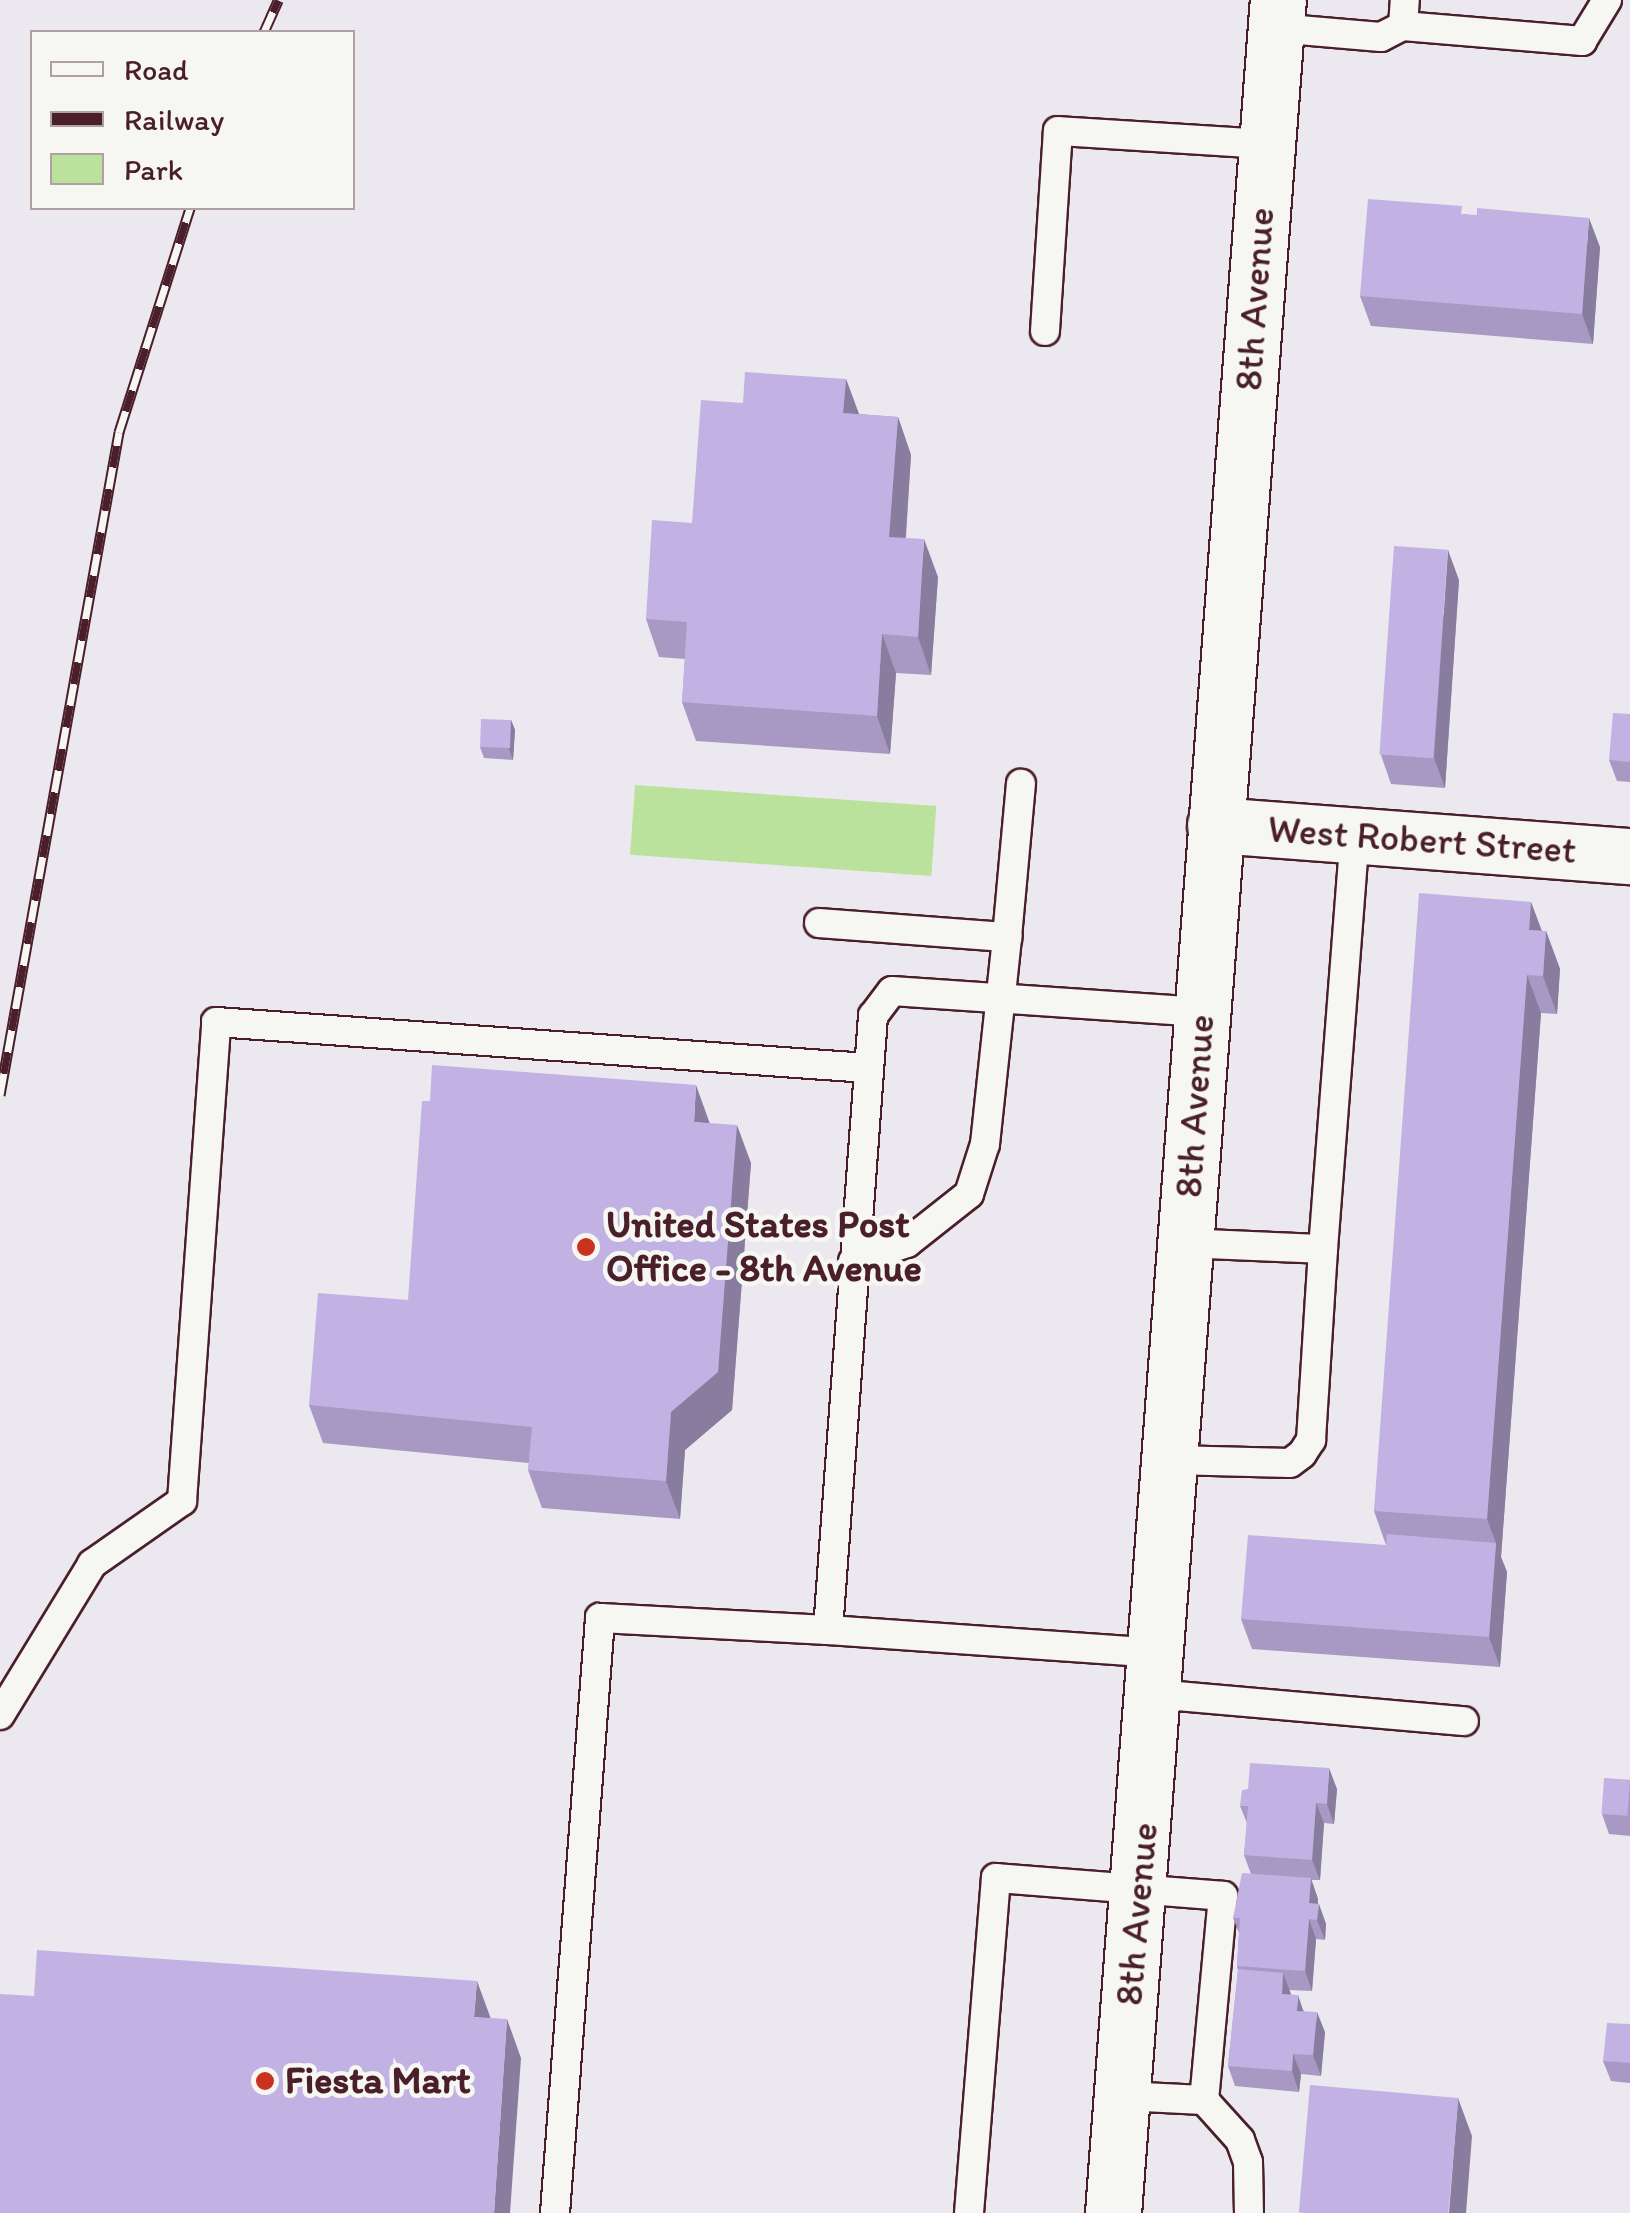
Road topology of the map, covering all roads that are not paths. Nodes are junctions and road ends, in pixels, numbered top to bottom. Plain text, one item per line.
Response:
1 (1607, 0) edge
2 (1404, 13) edge
3 (1277, 14) edge
4 (1267, 144) junction
5 (1044, 331) dead end
6 (1021, 784) dead end
7 (1214, 825) junction
8 (1354, 836) junction
9 (1630, 856) edge
10 (819, 923) dead end
11 (1007, 937) junction
12 (1001, 998) junction
13 (1202, 1012) junction
14 (868, 1068) junction
15 (1185, 1243) junction
16 (1323, 1249) junction
17 (853, 1260) junction
18 (1171, 1460) junction
19 (828, 1630) junction
20 (1156, 1673) junction
21 (0, 1715) edge
22 (1464, 1721) dead end
23 (1139, 1891) junction
24 (1122, 2096) junction
25 (1204, 2100) junction
26 (554, 2213) edge
27 (969, 2213) edge
28 (1112, 2213) edge
29 (1249, 2213) edge

1 - 2 lane
2 - 3 lane
3 - 4 main road, 8th Avenue
4 - 5 lane
4 - 7 main road, 8th Avenue
6 - 11 lane
7 - 8 main road, West Robert Street
7 - 13 main road, 8th Avenue
8 - 9 main road, West Robert Street
8 - 16 lane
10 - 11 lane
11 - 12 lane
12 - 13 lane
12 - 14 lane
12 - 17 lane
13 - 15 main road, 8th Avenue
14 - 17 lane
14 - 21 lane
15 - 16 lane
15 - 18 main road, 8th Avenue
16 - 18 lane
17 - 19 lane
18 - 20 main road, 8th Avenue
19 - 20 lane
19 - 26 lane
20 - 22 lane
20 - 23 main road, 8th Avenue
23 - 24 main road, 8th Avenue
23 - 25 lane
23 - 27 lane
24 - 25 lane
24 - 28 main road, 8th Avenue
25 - 29 lane

